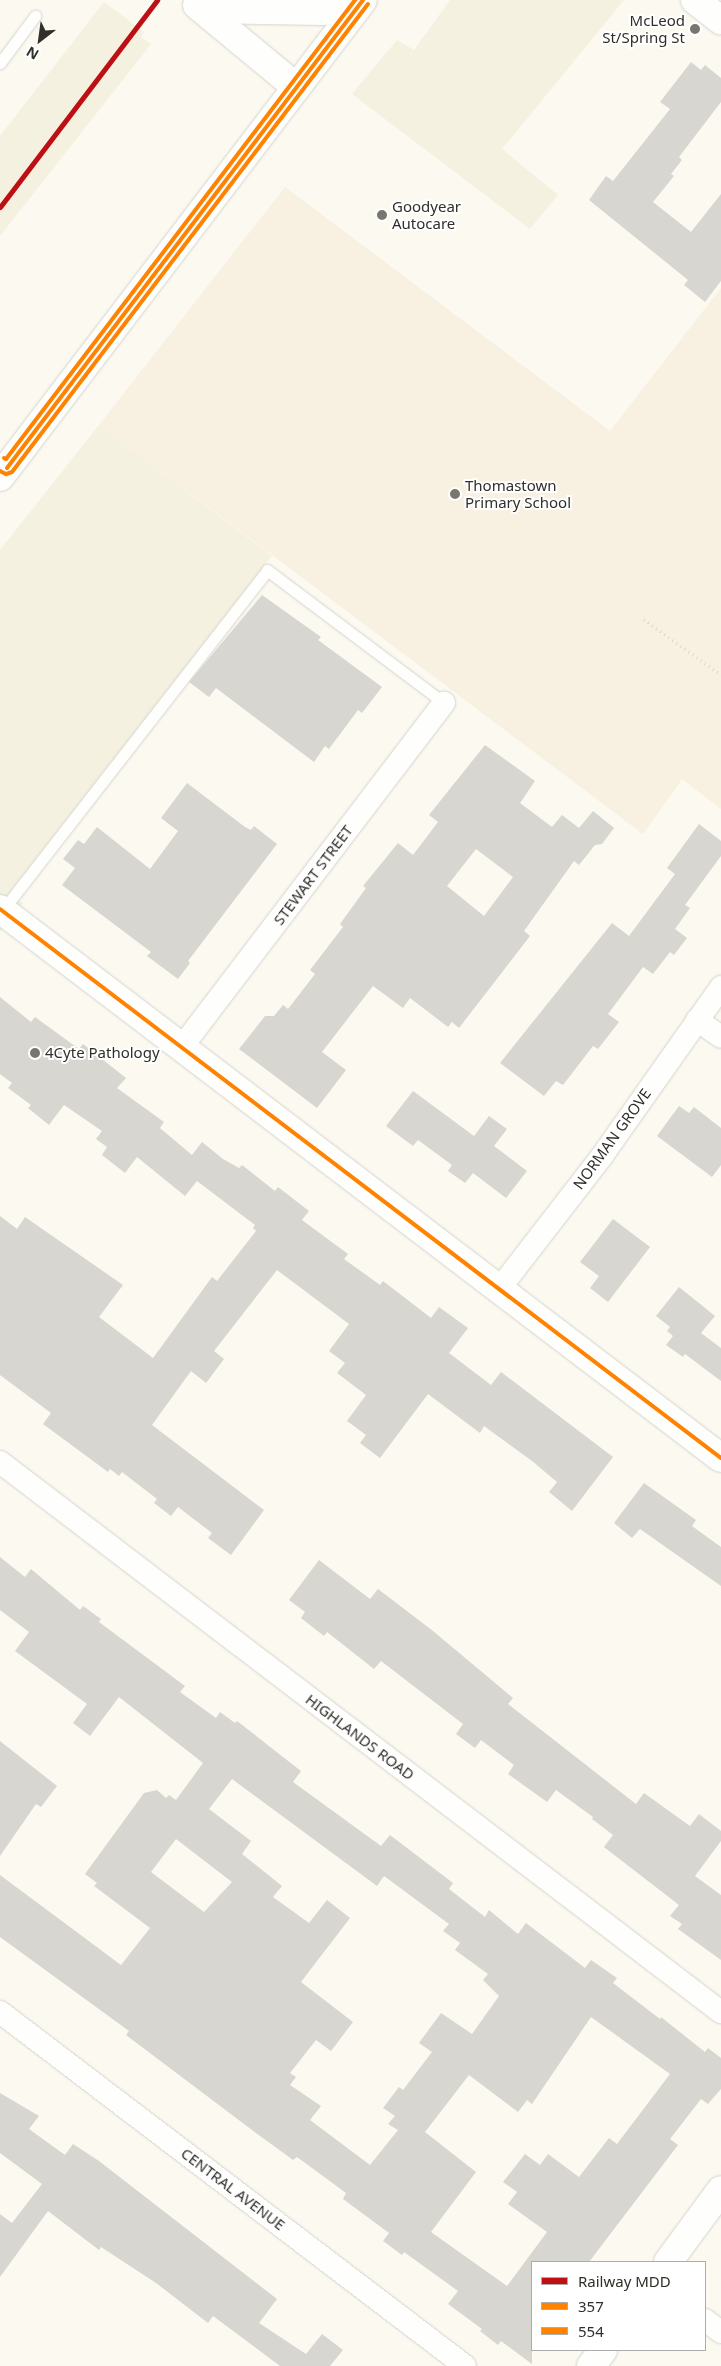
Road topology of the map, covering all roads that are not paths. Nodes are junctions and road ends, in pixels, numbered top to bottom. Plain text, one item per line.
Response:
1 (363, 0) edge
2 (695, 0) edge
3 (197, 5) edge
4 (35, 16) dead end
5 (721, 20) edge
6 (0, 63) edge
7 (296, 87) junction
8 (2, 469) edge
9 (444, 703) joint
10 (1, 910) edge
11 (721, 987) edge
12 (697, 1020) junction
13 (721, 1036) edge
14 (181, 1048) junction
15 (500, 1288) junction
16 (721, 1458) edge
17 (0, 1462) edge
18 (0, 2012) edge
19 (721, 2012) edge
20 (721, 2190) edge
21 (669, 2261) edge
22 (706, 2321) edge
23 (721, 2332) edge
24 (602, 2351) edge
25 (466, 2366) edge
26 (591, 2366) edge

1 - 3 street
1 - 7 street
2 - 5 street
3 - 7 street
4 - 6 lane
7 - 8 street
9 - 10 lane
9 - 14 street, STEWART STREET
10 - 14 street
11 - 12 street, NORMAN GROVE
12 - 13 street
12 - 15 street, NORMAN GROVE
14 - 15 street
15 - 16 street
17 - 19 street, HIGHLANDS ROAD
18 - 25 street, CENTRAL AVENUE
20 - 21 street
22 - 23 street
24 - 26 street

